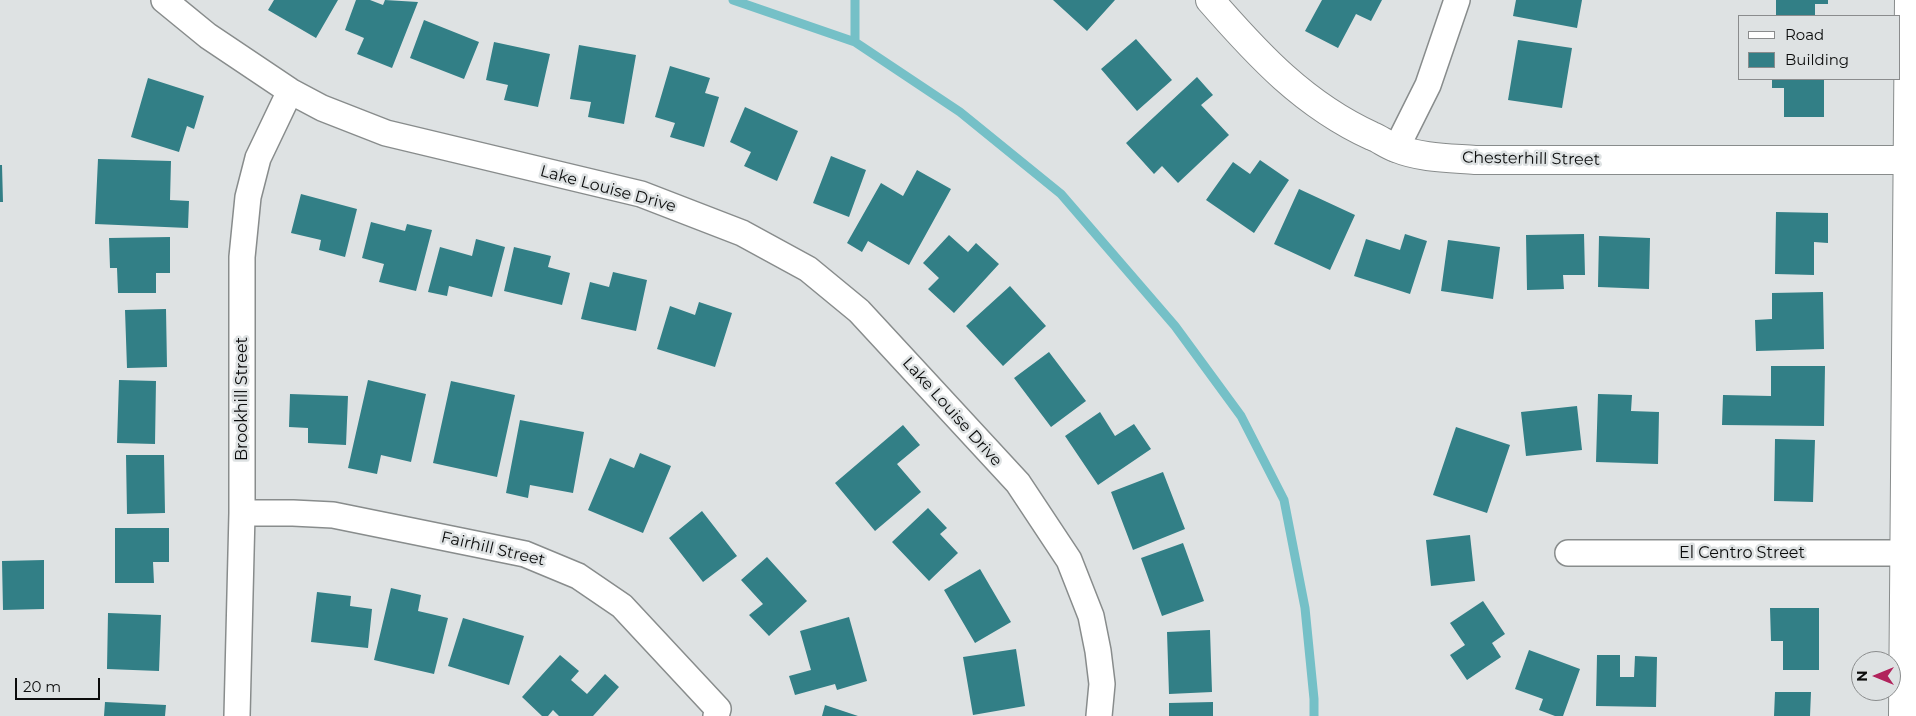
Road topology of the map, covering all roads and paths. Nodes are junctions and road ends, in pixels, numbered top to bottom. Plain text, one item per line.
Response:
1 (164, 0) edge
2 (1210, 0) edge
3 (1457, 0) edge
4 (1909, 0) edge
5 (290, 92) junction
6 (1396, 149) junction
7 (1908, 160) junction
8 (242, 513) junction
9 (1568, 553) dead end
10 (1909, 553) edge
11 (717, 713) edge
12 (237, 716) edge
13 (1099, 716) edge
14 (1903, 716) edge

1 - 5 street, Lake Louise Drive
2 - 6 street, Chesterhill Street
3 - 6 street
4 - 7 street
5 - 8 street, Brookhill Street
5 - 13 street, Lake Louise Drive
6 - 7 street, Chesterhill Street
7 - 10 street
8 - 11 street, Fairhill Street
8 - 12 street, Brookhill Street
9 - 10 street, El Centro Street
10 - 14 street

